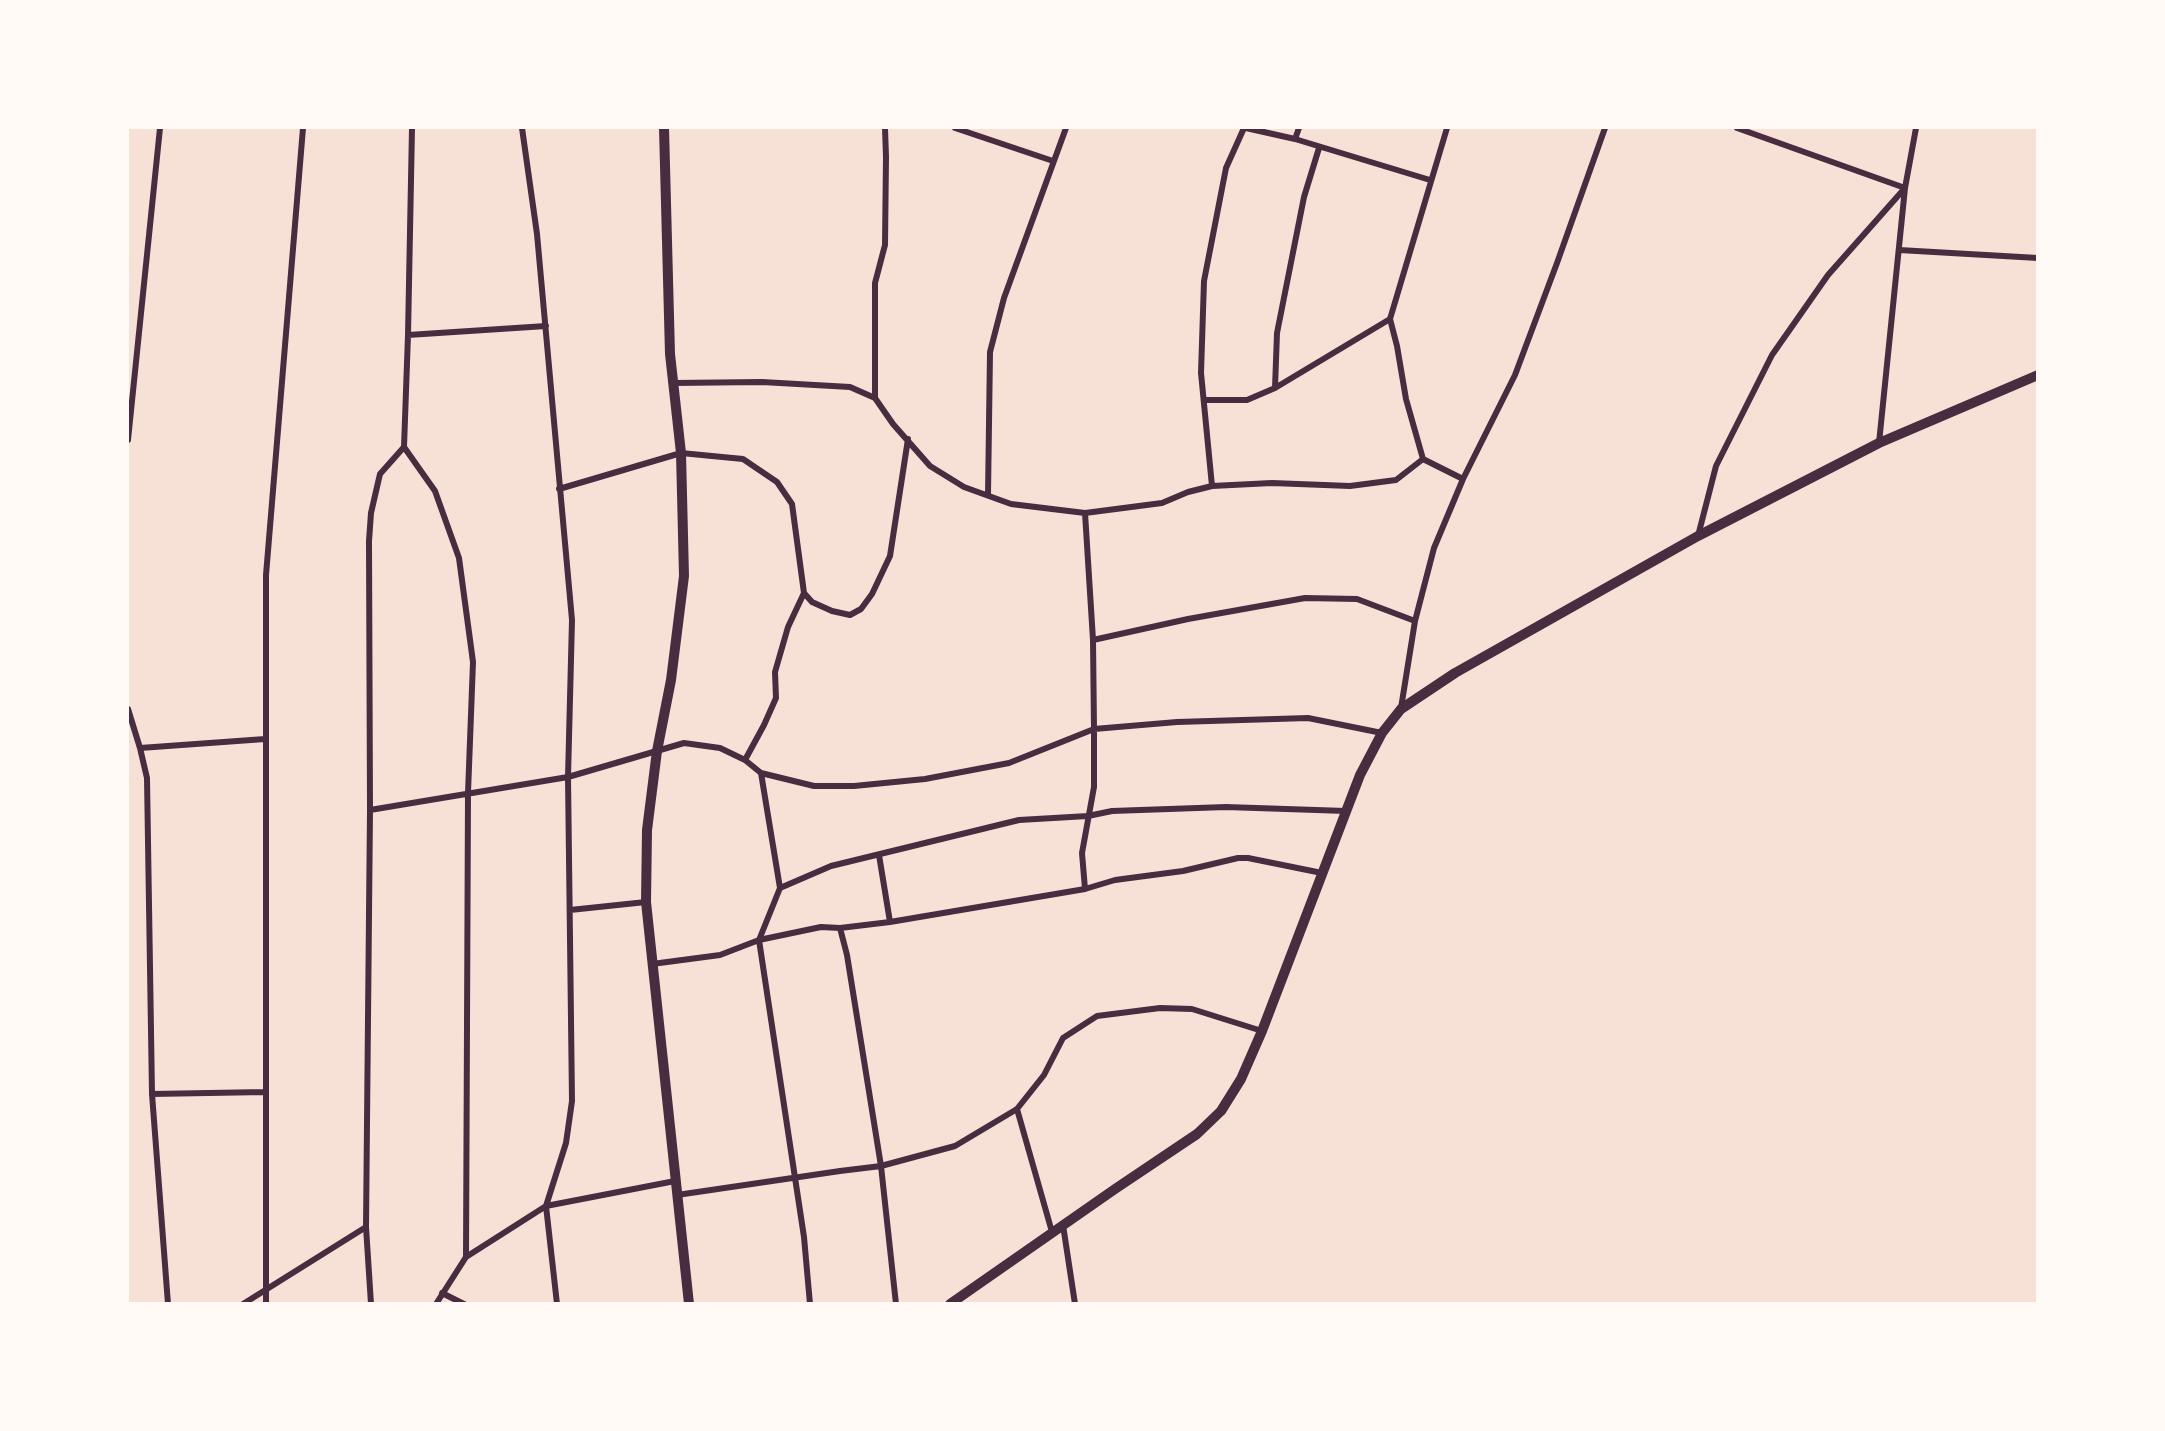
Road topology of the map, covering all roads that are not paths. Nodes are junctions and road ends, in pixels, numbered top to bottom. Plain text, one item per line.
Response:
1 (160, 128) edge
2 (303, 128) edge
3 (412, 128) edge
4 (522, 128) edge
5 (664, 128) edge
6 (885, 128) edge
7 (955, 128) edge
8 (1066, 128) edge
9 (1245, 128) edge
10 (1299, 128) edge
11 (1447, 128) edge
12 (1605, 128) edge
13 (1737, 128) edge
14 (1916, 128) edge
15 (1749, 129) edge
16 (1295, 139) junction
17 (1319, 148) junction
18 (1053, 161) junction
19 (1430, 180) junction
20 (1905, 188) junction
21 (1899, 250) junction
22 (2037, 258) edge
23 (1390, 319) junction
24 (546, 326) junction
25 (408, 335) junction
26 (2037, 375) edge
27 (674, 383) junction
28 (1275, 388) junction
29 (875, 398) junction
30 (1204, 399) junction
31 (908, 439) junction
32 (128, 440) edge
33 (1879, 443) junction
34 (404, 447) junction
35 (681, 453) junction
36 (1423, 459) junction
37 (1462, 479) junction
38 (1212, 486) junction
39 (559, 489) junction
40 (988, 495) junction
41 (1085, 513) junction
42 (1698, 536) junction
43 (804, 593) junction
44 (1415, 621) junction
45 (1093, 640) junction
46 (1401, 708) junction
47 (128, 709) edge
48 (1095, 729) junction
49 (1382, 733) junction
50 (265, 738) junction
51 (140, 748) junction
52 (657, 751) junction
53 (745, 760) junction
54 (761, 773) junction
55 (568, 777) junction
56 (468, 793) junction
57 (370, 810) junction
58 (1346, 811) junction
59 (1088, 816) junction
60 (879, 855) junction
61 (1322, 873) junction
62 (780, 888) junction
63 (1085, 889) junction
64 (646, 902) junction
65 (570, 910) junction
66 (890, 922) junction
67 (840, 928) junction
68 (759, 940) junction
69 (652, 964) junction
70 (1262, 1031) junction
71 (265, 1092) junction
72 (152, 1094) junction
73 (1017, 1110) junction
74 (881, 1166) junction
75 (795, 1178) junction
76 (675, 1181) junction
77 (676, 1195) junction
78 (546, 1206) junction
79 (1063, 1225) junction
80 (366, 1227) junction
81 (1052, 1232) junction
82 (466, 1257) junction
83 (265, 1289) junction
84 (442, 1293) junction
85 (957, 1301) edge
86 (168, 1304) edge
87 (243, 1304) edge
88 (266, 1304) edge
89 (371, 1304) edge
90 (436, 1304) edge
91 (464, 1304) edge
92 (557, 1304) edge
93 (689, 1304) edge
94 (810, 1304) edge
95 (896, 1304) edge
96 (1075, 1304) edge

1 - 32 street
2 - 50 street
3 - 25 street
4 - 24 street
5 - 27 street
6 - 29 street
7 - 18 street
8 - 18 street
9 - 16 street
9 - 30 street
10 - 16 street
11 - 19 street
12 - 37 street
13 - 15 street
14 - 20 street
15 - 20 street
16 - 17 street
17 - 19 street
17 - 28 street
18 - 40 street
19 - 23 street
20 - 21 street
20 - 42 street
21 - 22 street
21 - 33 street
23 - 28 street
23 - 36 street
24 - 25 street
24 - 39 street
25 - 34 street
26 - 33 street
27 - 29 street
27 - 35 street
28 - 30 street
29 - 31 street
30 - 38 street
31 - 40 street
31 - 43 street
33 - 42 street
34 - 56 street
34 - 57 street
35 - 39 street
35 - 43 street
35 - 52 street
36 - 37 street
36 - 38 street
37 - 44 street
38 - 41 street
39 - 55 street
40 - 41 street
41 - 45 street
42 - 46 street
43 - 53 street
44 - 45 street
44 - 46 street
45 - 48 street
46 - 49 street
47 - 51 street
48 - 49 street
48 - 54 street
48 - 59 street
49 - 58 street
50 - 51 street
50 - 71 street
51 - 72 street
52 - 53 street
52 - 55 street
52 - 64 street
53 - 54 street
54 - 62 street
55 - 56 street
55 - 65 street
56 - 57 street
56 - 82 street
57 - 80 street
58 - 59 street
58 - 61 street
59 - 60 street
59 - 63 street
60 - 62 street
60 - 66 street
61 - 63 street
61 - 70 street
62 - 68 street
63 - 66 street
64 - 65 street
64 - 69 street
65 - 78 street
66 - 67 street
67 - 68 street
67 - 74 street
68 - 69 street
68 - 75 street
69 - 76 street
70 - 73 street
70 - 79 street
71 - 72 street
71 - 83 street
72 - 86 street
73 - 74 street
73 - 81 street
74 - 75 street
74 - 95 street
75 - 77 street
75 - 94 street
76 - 77 street
76 - 78 street
77 - 93 street
78 - 82 street
78 - 92 street
79 - 81 street
79 - 96 street
80 - 83 street
80 - 89 street
81 - 85 street
82 - 84 street
83 - 87 street
83 - 88 street
84 - 90 street
84 - 91 street

